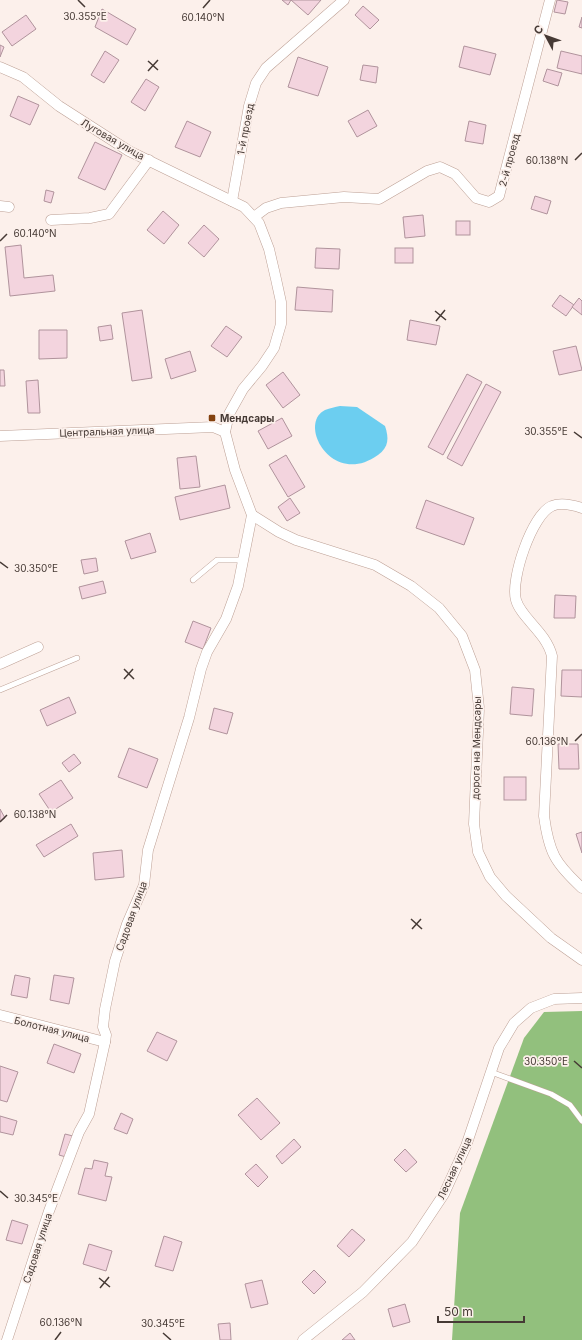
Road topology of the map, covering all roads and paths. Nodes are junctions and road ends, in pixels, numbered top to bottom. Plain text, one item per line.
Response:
1 (344, 0) edge
2 (550, 0) edge
3 (0, 67) edge
4 (149, 160) junction
5 (232, 200) junction
6 (254, 217) junction
7 (51, 220) dead end
8 (225, 432) junction
9 (0, 436) edge
10 (582, 508) edge
11 (252, 515) junction
12 (244, 560) junction
13 (193, 580) dead end
14 (38, 647) dead end
15 (77, 658) dead end
16 (0, 664) edge
17 (0, 690) edge
18 (582, 888) edge
19 (582, 960) edge
20 (582, 998) edge
21 (0, 1015) edge
22 (105, 1042) junction
23 (491, 1072) junction
24 (582, 1121) edge
25 (7, 1340) edge
26 (303, 1340) edge

1 - 5 street, 1-й проезд
2 - 6 street, 2-й проезд
3 - 4 street, Луговая улица
4 - 5 street, Луговая улица
4 - 7 street
5 - 6 street, Луговая улица
6 - 8 street
8 - 9 street, Центральная улица
8 - 11 street
10 - 18 street
11 - 12 street, Садовая улица
11 - 19 street, дорога на Мендсары
12 - 13 lane
12 - 22 street, Садовая улица
14 - 16 street
15 - 17 lane
20 - 23 street, Лесная улица
21 - 22 street, Болотная улица
22 - 25 street, Садовая улица
23 - 24 lane
23 - 26 street, Лесная улица

